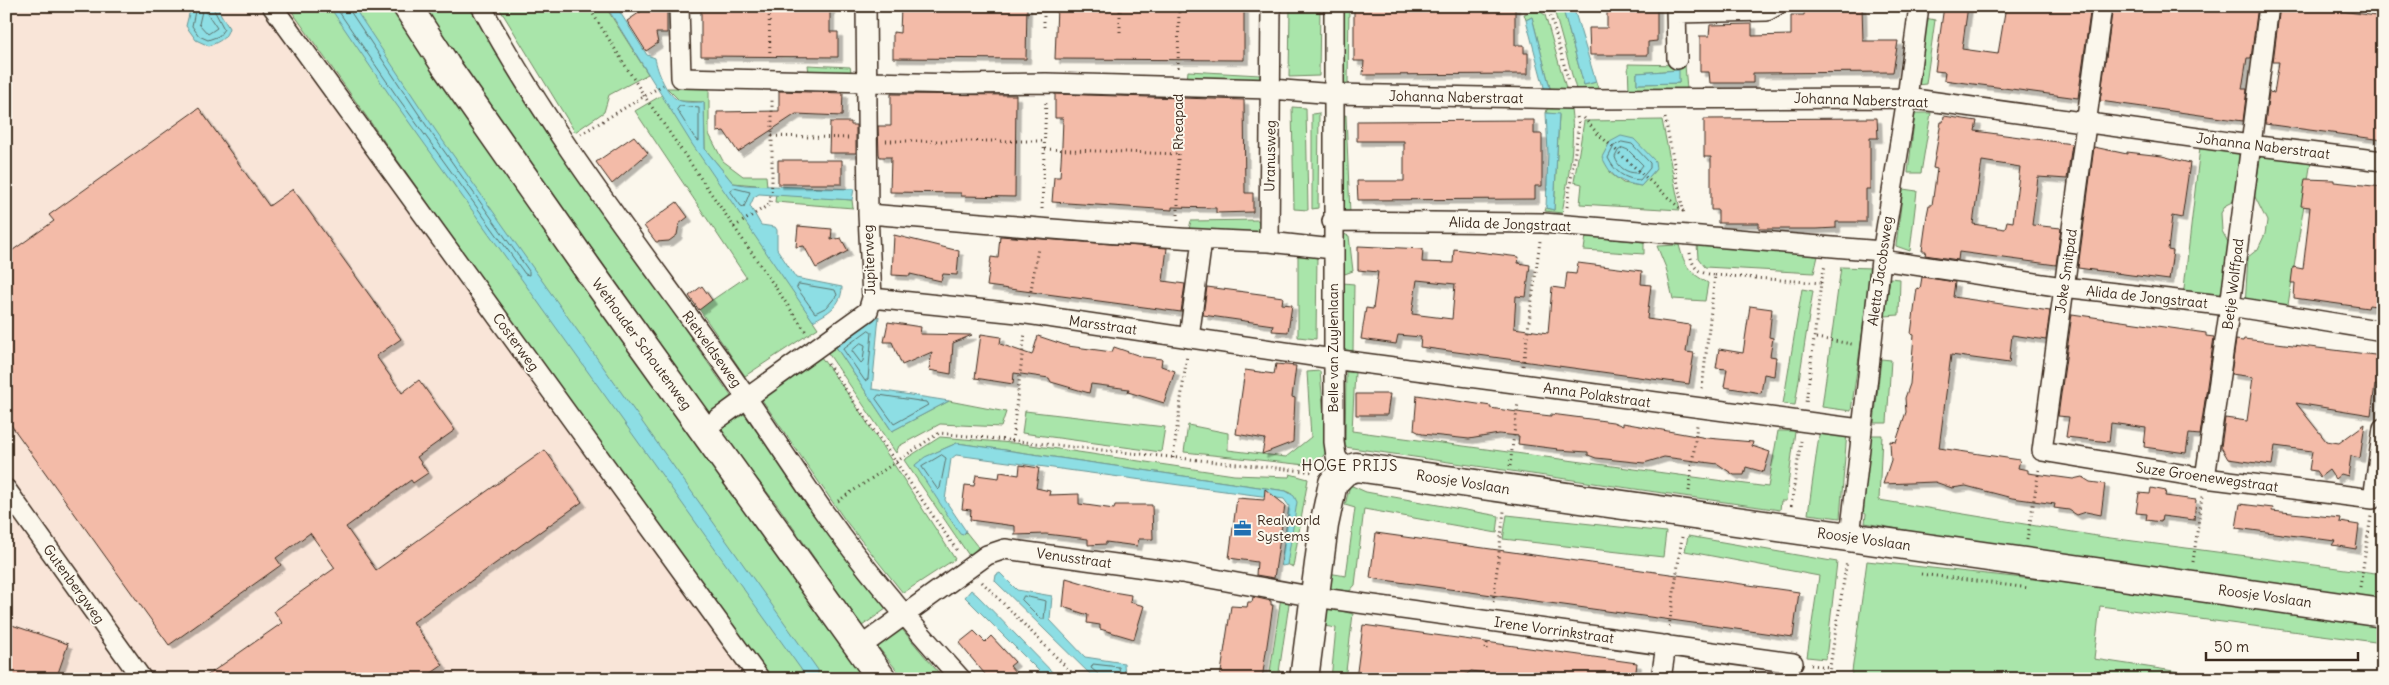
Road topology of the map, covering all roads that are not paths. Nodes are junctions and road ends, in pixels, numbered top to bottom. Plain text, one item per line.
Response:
1 (272, 6) edge
2 (407, 6) edge
3 (482, 6) edge
4 (679, 6) edge
5 (866, 6) edge
6 (1271, 6) edge
7 (1334, 6) edge
8 (1776, 6) edge
9 (1919, 6) edge
10 (2102, 6) edge
11 (2269, 6) edge
12 (1676, 10) edge
13 (1677, 59) dead end
14 (867, 82) junction
15 (1271, 89) junction
16 (1335, 94) junction
17 (1907, 98) junction
18 (2086, 123) junction
19 (2250, 145) junction
20 (2383, 161) edge
21 (868, 214) junction
22 (1332, 222) junction
23 (1202, 240) junction
24 (1269, 242) junction
25 (1334, 249) junction
26 (1881, 255) junction
27 (2064, 287) junction
28 (872, 298) junction
29 (2230, 306) junction
30 (2383, 331) edge
31 (1189, 338) junction
32 (1333, 359) junction
33 (746, 396) junction
34 (2383, 428) edge
35 (704, 429) junction
36 (1860, 430) junction
37 (2042, 451) joint
38 (1345, 471) junction
39 (2205, 478) junction
40 (8, 495) edge
41 (1850, 537) junction
42 (1315, 597) junction
43 (2383, 613) edge
44 (903, 615) junction
45 (1666, 645) junction
46 (860, 647) junction
47 (1793, 663) dead end
48 (142, 679) edge
49 (760, 679) edge
50 (882, 679) edge
51 (961, 679) edge
52 (1304, 679) edge
53 (1661, 679) edge

1 - 49 street, Costerweg
2 - 35 street, Wethouder Schoutenweg
3 - 33 street, Rietveldseweg
4 - 14 street, Johanna Naberstraat
5 - 14 street, Jupiterweg
6 - 15 street, Uranusweg
7 - 16 street, Belle van Zuylenlaan
8 - 12 street
9 - 17 street, Aletta Jacobsweg
10 - 18 street, Joke Smitpad
11 - 19 street, Betje Wolffpad
12 - 13 street
14 - 15 street, Johanna Naberstraat
14 - 21 street, Jupiterweg
15 - 16 street, Johanna Naberstraat
15 - 24 street, Uranusweg
16 - 17 street, Johanna Naberstraat
16 - 22 street, Belle van Zuylenlaan
17 - 18 street, Johanna Naberstraat
17 - 26 street, Aletta Jacobsweg
18 - 19 street, Johanna Naberstraat
18 - 27 street, Joke Smitpad
19 - 20 street, Johanna Naberstraat
19 - 29 street, Betje Wolffpad
21 - 23 street
21 - 28 street, Jupiterweg
22 - 25 street, Belle van Zuylenlaan
22 - 26 street, Alida de Jongstraat
23 - 24 street
23 - 31 street
24 - 25 street
25 - 32 street, Belle van Zuylenlaan
26 - 27 street, Alida de Jongstraat
26 - 36 street, Aletta Jacobsweg
27 - 29 street, Alida de Jongstraat
27 - 37 street, Joke Smitpad
28 - 31 street, Marsstraat
28 - 33 street, Jupiterweg
29 - 30 street, Alida de Jongstraat
29 - 39 street, Betje Wolffpad
31 - 32 street, Marsstraat
32 - 36 street, Anna Polakstraat
32 - 38 street, Belle van Zuylenlaan
33 - 35 street, Jupiterweg
33 - 44 street, Rietveldseweg
34 - 39 street, Suze Groenewegstraat
35 - 46 street, Wethouder Schoutenweg
36 - 41 street, Aletta Jacobsweg
37 - 39 street, Suze Groenewegstraat
38 - 41 street, Roosje Voslaan
38 - 42 street
40 - 48 street, Gutenbergweg
41 - 43 street, Roosje Voslaan
42 - 44 street, Venusstraat
42 - 45 street, Irene Vorrinkstraat
42 - 52 street
44 - 46 street, Venusstraat
44 - 51 street, Rietveldseweg
45 - 47 street, Irene Vorrinkstraat
45 - 53 street
46 - 50 street, Wethouder Schoutenweg

